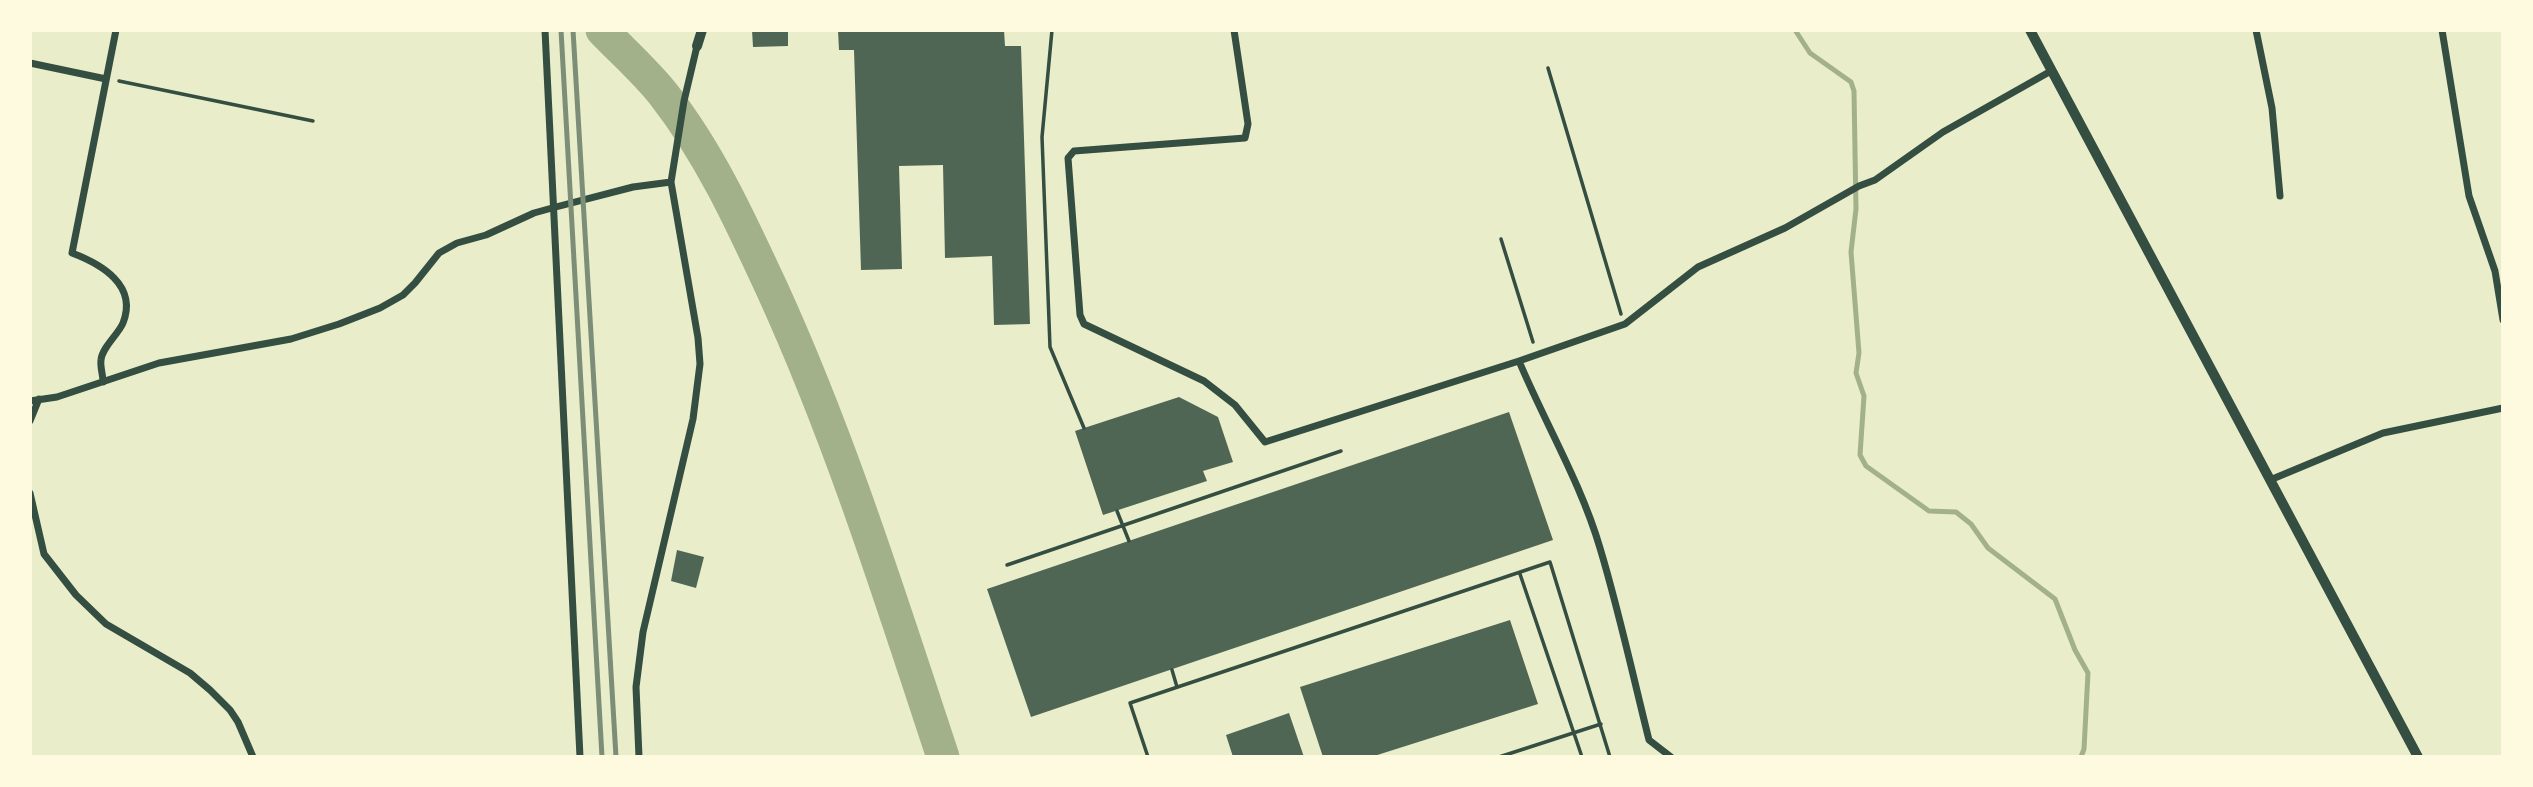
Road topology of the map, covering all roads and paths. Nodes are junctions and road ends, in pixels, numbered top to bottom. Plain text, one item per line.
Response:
1 (117, 30) edge
2 (545, 30) edge
3 (702, 30) edge
4 (1052, 30) edge
5 (1234, 30) edge
6 (2030, 30) edge
7 (2256, 30) edge
8 (2442, 30) edge
9 (697, 46) joint
10 (30, 63) edge
11 (1548, 68) dead end
12 (2051, 71) junction
13 (106, 79) junction
14 (313, 121) dead end
15 (671, 182) junction
16 (2280, 196) dead end
17 (552, 208) junction
18 (1502, 239) dead end
19 (2503, 320) edge
20 (1625, 324) junction
21 (1537, 355) junction
22 (1519, 361) junction
23 (103, 382) junction
24 (39, 399) junction
25 (30, 401) edge
26 (2503, 408) edge
27 (30, 421) edge
28 (1084, 428) dead end
29 (1341, 451) dead end
30 (2270, 480) junction
31 (30, 493) edge
32 (1117, 511) dead end
33 (1123, 525) junction
34 (1129, 541) dead end
35 (1007, 565) dead end
36 (1519, 573) junction
37 (1172, 670) dead end
38 (1177, 687) junction
39 (1601, 724) junction
40 (1574, 733) junction
41 (253, 757) edge
42 (580, 757) edge
43 (639, 757) edge
44 (1148, 757) edge
45 (1499, 757) edge
46 (1582, 757) edge
47 (1610, 757) edge
48 (1671, 757) edge
49 (2418, 757) edge

1 - 13 street
2 - 17 street
3 - 9 street
4 - 28 lane
5 - 22 street
6 - 12 main road
7 - 16 street
8 - 19 street
9 - 15 street
10 - 13 street
11 - 20 path
12 - 20 street
12 - 30 main road
13 - 14 path
13 - 23 street
15 - 17 street
15 - 43 street
17 - 23 street
17 - 42 street
18 - 21 path
20 - 21 street
21 - 22 street
22 - 48 street
23 - 24 street
24 - 25 street
24 - 27 street
26 - 30 street
29 - 33 lane
30 - 49 main road
31 - 41 street
32 - 33 lane
33 - 34 lane
33 - 35 lane
36 - 38 lane
36 - 39 lane
36 - 40 lane
37 - 38 lane
38 - 44 lane
39 - 40 lane
39 - 47 lane
40 - 45 lane
40 - 46 lane

